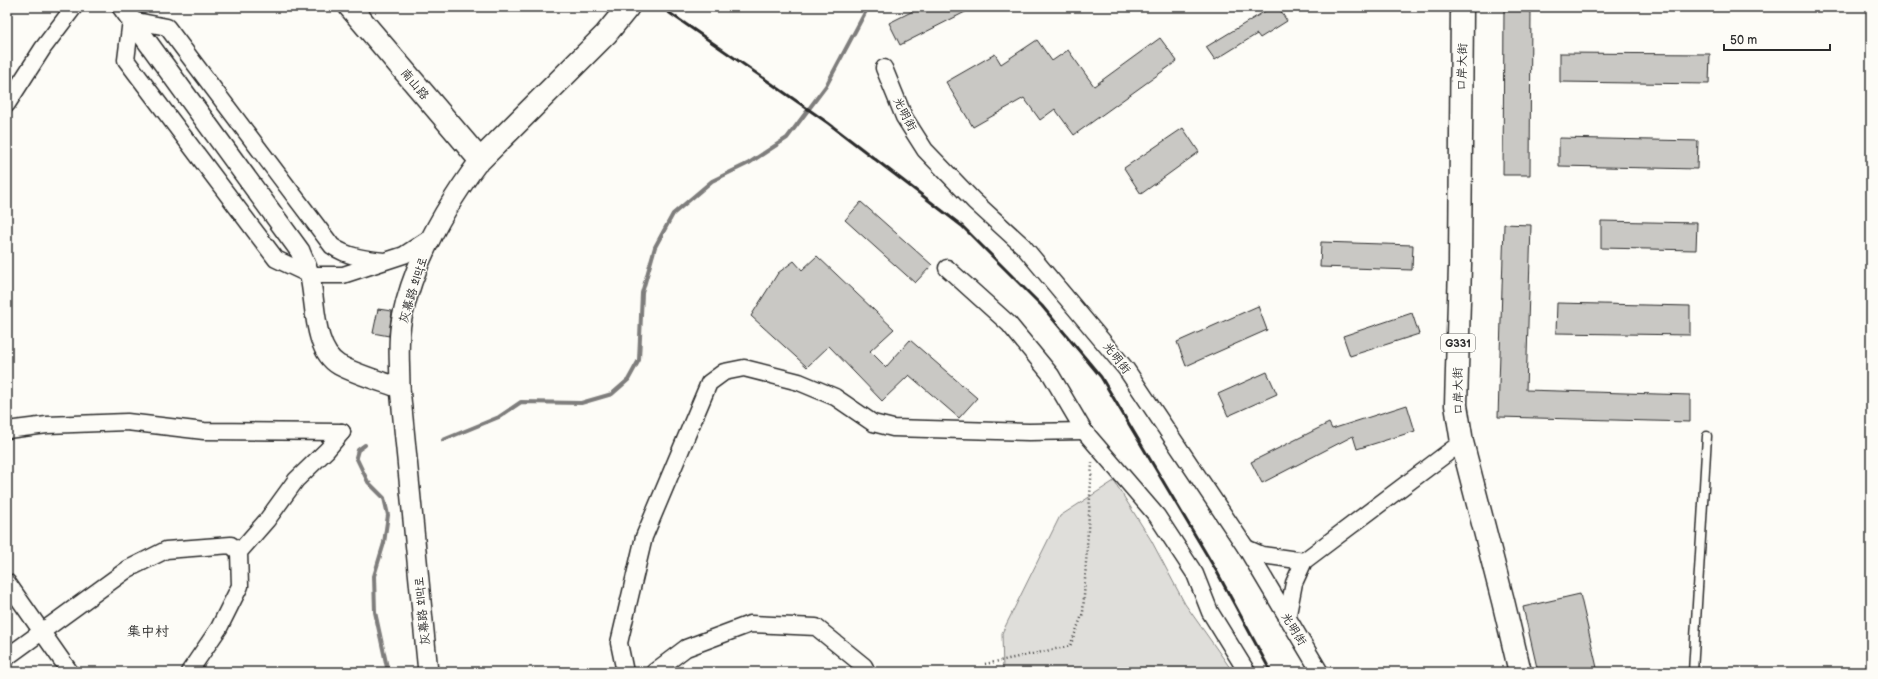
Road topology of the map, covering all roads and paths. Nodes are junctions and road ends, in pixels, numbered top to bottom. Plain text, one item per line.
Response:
1 (74, 7) edge
2 (350, 7) edge
3 (628, 7) edge
4 (1462, 7) edge
5 (126, 13) edge
6 (884, 68) dead end
7 (7, 104) edge
8 (480, 160) junction
9 (430, 238) junction
10 (384, 262) junction
11 (947, 268) dead end
12 (310, 275) junction
13 (400, 388) junction
14 (7, 430) edge
15 (1707, 436) dead end
16 (1089, 437) junction
17 (1462, 442) junction
18 (1246, 548) junction
19 (239, 552) junction
20 (1304, 561) junction
21 (7, 582) edge
22 (1287, 619) junction
23 (42, 632) junction
24 (7, 657) edge
25 (985, 664) dead end
26 (70, 672) edge
27 (189, 672) edge
28 (428, 672) edge
29 (625, 672) edge
30 (654, 672) edge
31 (867, 672) edge
32 (1247, 672) edge
33 (1320, 672) edge
34 (1520, 672) edge
35 (1693, 672) edge

1 - 7 street
2 - 8 main road, 南山路
3 - 8 main road, 灰幕路 회막로
4 - 17 main road, 口岸大街 / G331
5 - 10 street
5 - 12 street
5 - 12 street
6 - 18 street, 光明街
8 - 9 street, 灰幕路 회막로
9 - 10 street
9 - 13 street, 灰幕路 회막로
10 - 12 street
11 - 16 street
12 - 13 street
13 - 28 street, 灰幕路 회막로
14 - 19 street
15 - 35 lane
16 - 25 path
16 - 29 street
16 - 32 street
17 - 20 street
17 - 34 main road, 口岸大街 / G331
18 - 20 street
18 - 22 street, 光明街
19 - 23 street
19 - 27 street
20 - 22 street
21 - 23 street
22 - 33 street, 光明街
23 - 24 street
23 - 26 street
30 - 31 street

